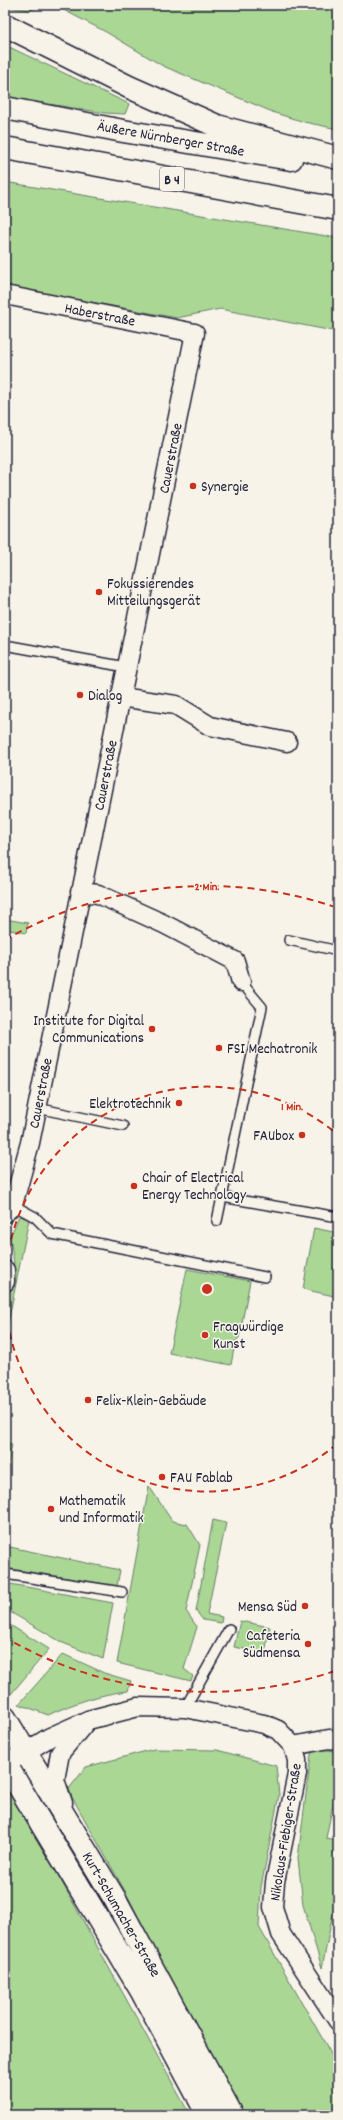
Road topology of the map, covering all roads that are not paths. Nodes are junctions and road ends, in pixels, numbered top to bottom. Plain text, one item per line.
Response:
1 (5, 25) edge
2 (5, 108) edge
3 (5, 148) edge
4 (338, 158) edge
5 (338, 167) edge
6 (338, 209) edge
7 (5, 295) edge
8 (196, 333) joint
9 (5, 645) edge
10 (126, 667) junction
11 (120, 696) junction
12 (287, 742) dead end
13 (80, 892) junction
14 (289, 940) dead end
15 (338, 951) edge
16 (241, 982) joint
17 (37, 1108) junction
18 (123, 1126) dead end
19 (222, 1198) junction
20 (9, 1209) edge
21 (338, 1217) edge
22 (217, 1221) dead end
23 (5, 1270) edge
24 (265, 1277) dead end
25 (5, 1282) edge
26 (5, 1574) edge
27 (122, 1592) dead end
28 (229, 1629) dead end
29 (185, 1708) junction
30 (5, 1718) edge
31 (88, 1720) junction
32 (338, 1740) edge
33 (293, 1746) junction
34 (25, 1751) junction
35 (5, 1764) edge
36 (69, 1824) junction
37 (338, 2021) edge
38 (208, 2115) edge
39 (232, 2115) edge

1 - 4 main road
2 - 5 main road, Äußere Nürnberger Straße
3 - 6 main road, B 4
7 - 8 street, Haberstraße
8 - 10 street, Cauerstraße
9 - 10 lane
10 - 11 street, Cauerstraße
11 - 12 street
11 - 13 street, Cauerstraße
13 - 16 street
13 - 17 street, Cauerstraße
14 - 15 lane
16 - 19 lane
17 - 18 lane
17 - 20 street, Cauerstraße
19 - 21 lane
19 - 22 lane
20 - 24 lane
23 - 25 street
26 - 27 lane
28 - 29 lane
29 - 31 street
29 - 33 street
30 - 34 main road, Kurt-Schumacher-Straße
31 - 34 street
31 - 36 street
32 - 33 street
33 - 37 street, Nikolaus-Fiebiger-Straße
34 - 35 street
34 - 36 main road, Kurt-Schumacher-Straße
35 - 38 main road, Kurt-Schumacher-Straße
36 - 39 main road, Kurt-Schumacher-Straße

